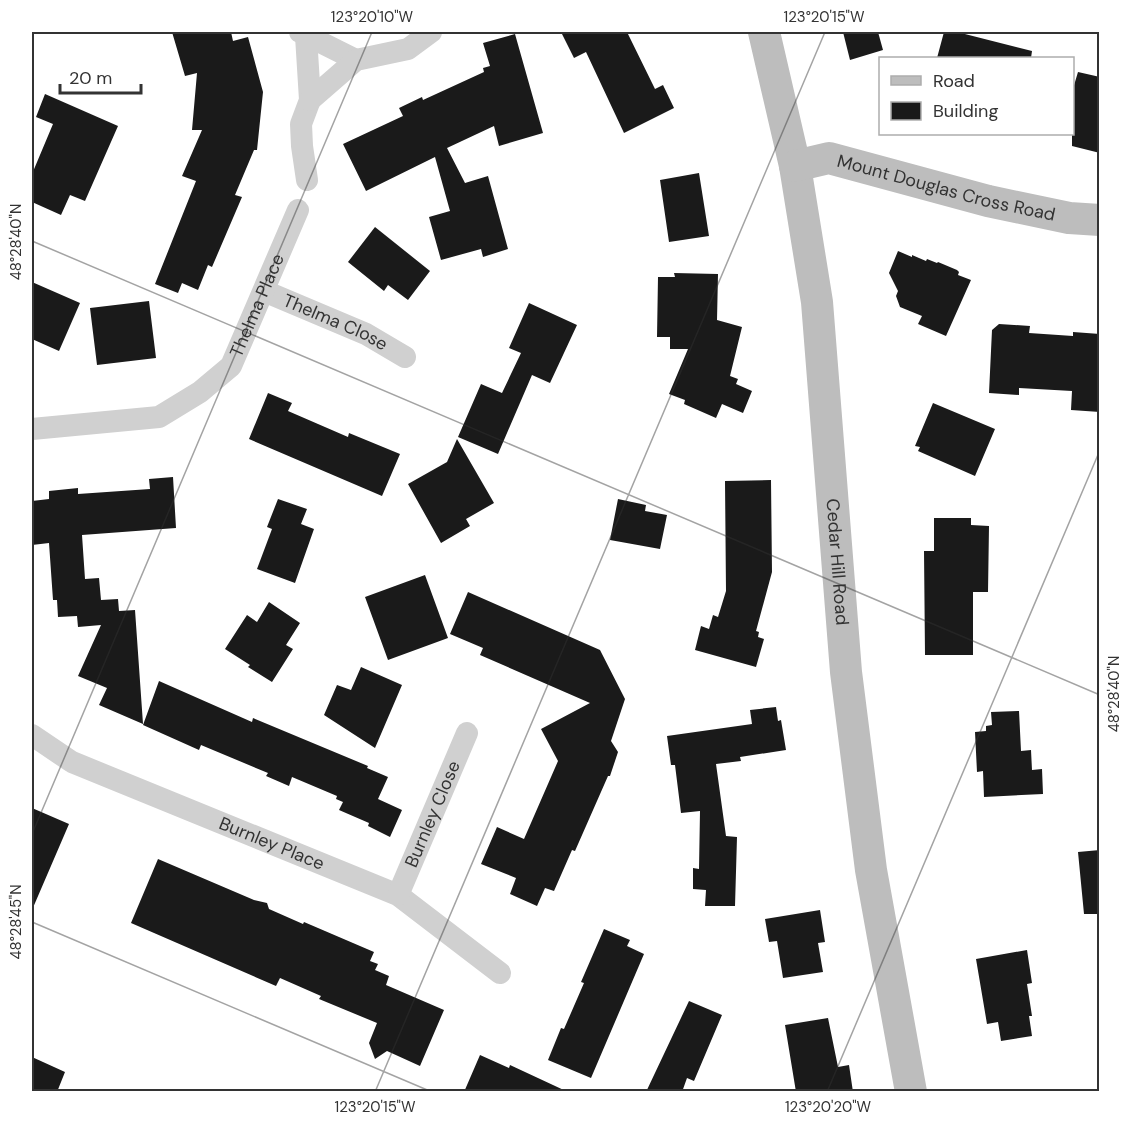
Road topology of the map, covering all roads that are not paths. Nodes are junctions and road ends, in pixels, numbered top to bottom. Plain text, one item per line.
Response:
1 (431, 32) edge
2 (764, 32) edge
3 (303, 33) edge
4 (356, 60) junction
5 (310, 100) junction
6 (795, 166) junction
7 (307, 180) dead end
8 (298, 210) dead end
9 (1100, 220) edge
10 (264, 291) junction
11 (405, 357) dead end
12 (32, 429) edge
13 (467, 733) dead end
14 (32, 735) edge
15 (398, 895) junction
16 (500, 973) dead end
17 (911, 1092) edge

1 - 4 street
2 - 6 street, Cedar Hill Road
3 - 4 street
3 - 5 street
4 - 5 street
5 - 7 street
6 - 9 street, Mount Douglas Cross Road
6 - 17 street, Cedar Hill Road
8 - 10 street, Thelma Place
10 - 11 street, Thelma Close
10 - 12 street, Thelma Place
13 - 15 street, Burnley Close
14 - 15 street, Burnley Place
15 - 16 street, Burnley Place

